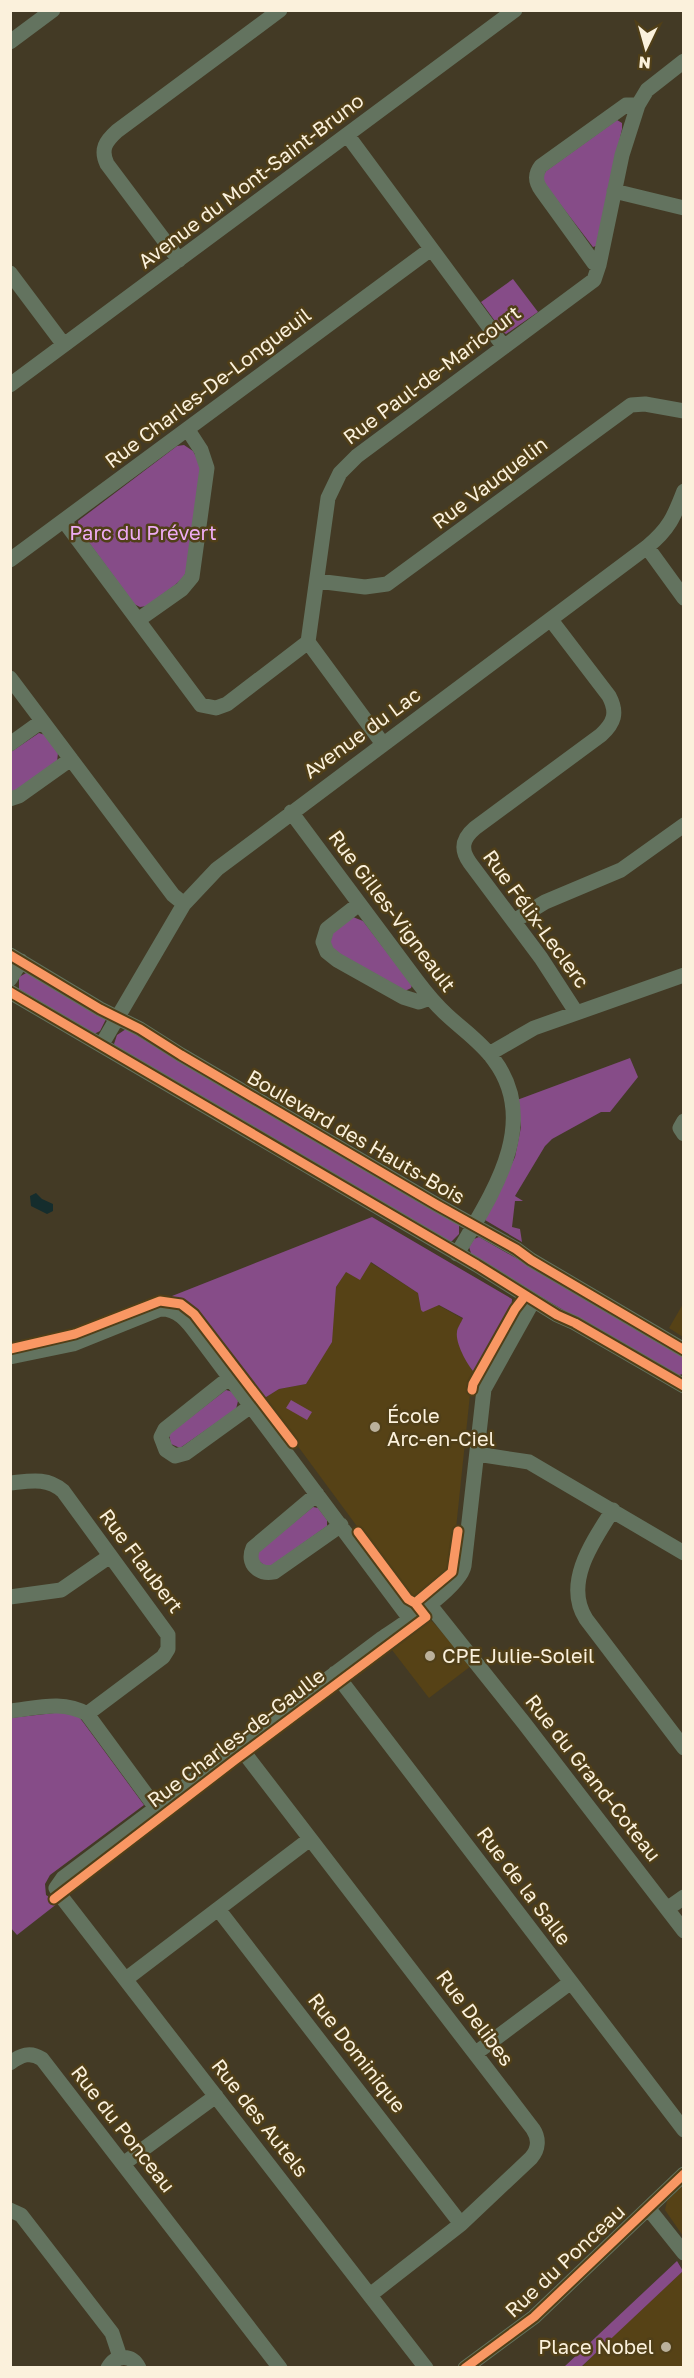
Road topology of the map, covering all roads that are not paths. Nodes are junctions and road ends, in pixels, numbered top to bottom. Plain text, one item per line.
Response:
1 (53, 10) edge
2 (280, 10) edge
3 (516, 10) edge
4 (10, 42) edge
5 (684, 61) edge
6 (638, 105) junction
7 (348, 136) junction
8 (614, 191) junction
9 (684, 208) edge
10 (431, 249) junction
11 (179, 260) junction
12 (599, 265) junction
13 (10, 273) edge
14 (64, 345) junction
15 (504, 346) junction
16 (10, 385) edge
17 (684, 411) edge
18 (188, 430) junction
19 (684, 491) edge
20 (64, 521) junction
21 (647, 547) junction
22 (10, 560) edge
23 (317, 581) junction
24 (684, 598) edge
25 (138, 620) junction
26 (550, 620) junction
27 (308, 642) junction
28 (10, 678) edge
29 (42, 721) junction
30 (10, 744) edge
31 (383, 744) junction
32 (72, 759) junction
33 (10, 799) edge
34 (291, 812) junction
35 (684, 825) edge
36 (184, 904) junction
37 (359, 904) junction
38 (514, 921) junction
39 (16, 958) edge
40 (684, 975) edge
41 (10, 979) edge
42 (10, 992) edge
43 (430, 998) junction
44 (576, 1012) junction
45 (117, 1016) junction
46 (102, 1044) junction
47 (489, 1054) junction
48 (684, 1121) edge
49 (684, 1134) edge
50 (473, 1225) junction
51 (457, 1254) junction
52 (533, 1301) junction
53 (684, 1350) edge
54 (10, 1357) edge
55 (229, 1378) junction
56 (684, 1386) edge
57 (251, 1406) junction
58 (477, 1454) junction
59 (10, 1483) edge
60 (317, 1494) junction
61 (613, 1510) junction
62 (341, 1525) junction
63 (684, 1553) edge
64 (110, 1556) junction
65 (10, 1597) edge
66 (429, 1604) junction
67 (410, 1619) junction
68 (335, 1674) junction
69 (10, 1711) edge
70 (87, 1714) junction
71 (239, 1746) junction
72 (684, 1748) edge
73 (156, 1808) junction
74 (310, 1839) junction
75 (57, 1885) joint
76 (684, 1897) edge
77 (218, 1909) junction
78 (667, 1909) junction
79 (684, 1931) edge
80 (126, 1979) junction
81 (571, 1982) junction
82 (476, 2053) junction
83 (10, 2063) edge
84 (216, 2096) junction
85 (684, 2130) edge
86 (123, 2164) junction
87 (684, 2174) edge
88 (648, 2208) junction
89 (10, 2210) edge
90 (461, 2224) junction
91 (684, 2253) edge
92 (370, 2295) junction
93 (120, 2357) junction
94 (108, 2367) edge
95 (139, 2367) edge
96 (280, 2367) edge
97 (426, 2367) edge
98 (465, 2367) edge

1 - 4 street
2 - 11 street
3 - 7 street, Avenue du Mont-Saint-Bruno
5 - 6 street, Rue Paul-de-Maricourt
6 - 8 street, Rue Paul-de-Maricourt
6 - 12 street
7 - 10 street
7 - 11 street, Avenue du Mont-Saint-Bruno
8 - 9 street
8 - 12 street, Rue Paul-de-Maricourt
10 - 15 street
10 - 18 street, Rue Charles-De-Longueuil
11 - 14 street, Avenue du Mont-Saint-Bruno
12 - 15 street, Rue Paul-de-Maricourt
13 - 14 street
14 - 16 street, Avenue du Mont-Saint-Bruno
15 - 23 street, Rue Paul-de-Maricourt
17 - 23 street, Rue Vauquelin
18 - 20 street, Rue Charles-De-Longueuil
18 - 25 street
19 - 21 street, Avenue du Lac
20 - 22 street, Rue Charles-De-Longueuil
20 - 25 street
21 - 24 street
21 - 26 street, Avenue du Lac
23 - 27 street, Rue Paul-de-Maricourt
25 - 27 street
26 - 31 street, Avenue du Lac
26 - 38 street, Rue Félix-Leclerc
27 - 31 street
28 - 29 street
29 - 30 street
29 - 32 street
31 - 34 street, Avenue du Lac
32 - 33 street
32 - 36 street
34 - 36 street, Avenue du Lac
34 - 37 street, Rue Gilles-Vigneault
35 - 38 street
36 - 45 street, Avenue du Lac
37 - 43 street, Rue Gilles-Vigneault
37 - 43 street
38 - 44 street, Rue Félix-Leclerc
39 - 41 street
39 - 45 street, Boulevard des Hauts-Bois
40 - 44 street
42 - 46 street
43 - 47 street, Rue Gilles-Vigneault
44 - 47 street
45 - 46 street, Avenue du Lac
45 - 50 street, Boulevard des Hauts-Bois
46 - 51 street
47 - 50 street, Rue Gilles-Vigneault
48 - 49 street
50 - 51 street, Rue Gilles-Vigneault
50 - 53 street, Boulevard des Hauts-Bois
51 - 52 street
52 - 56 street
52 - 58 street, Rue Charles-de-Gaulle
54 - 55 street
55 - 57 street
55 - 57 street
57 - 60 street
58 - 61 street
58 - 66 street, Rue Charles-de-Gaulle
59 - 64 street, Rue Flaubert
60 - 62 street
60 - 62 street
61 - 63 street
61 - 72 street
62 - 67 street
64 - 65 street
64 - 70 street, Rue Flaubert
66 - 67 street, Rue Charles-de-Gaulle
66 - 78 street, Rue du Grand-Coteau
67 - 68 street, Rue Charles-de-Gaulle
68 - 71 street, Rue Charles-de-Gaulle
68 - 81 street, Rue de la Salle
69 - 70 street
70 - 73 street
71 - 73 street, Rue Charles-de-Gaulle
71 - 74 street, Rue Delibes
73 - 75 street, Rue Charles-de-Gaulle
74 - 77 street
74 - 82 street, Rue Delibes
75 - 80 street, Rue des Autels
76 - 78 street
77 - 80 street
77 - 90 street, Rue Dominique
78 - 79 street, Rue du Grand-Coteau
80 - 84 street, Rue des Autels
81 - 82 street
81 - 85 street, Rue de la Salle
82 - 90 street, Rue Delibes
83 - 86 street, Rue du Ponceau
84 - 86 street
84 - 92 street, Rue des Autels
86 - 96 street, Rue du Ponceau
87 - 88 street, Rue du Ponceau
88 - 91 street
88 - 98 street, Rue du Ponceau
89 - 93 street
90 - 92 street, Rue Delibes
92 - 97 street, Rue des Autels
93 - 94 street
93 - 95 street

